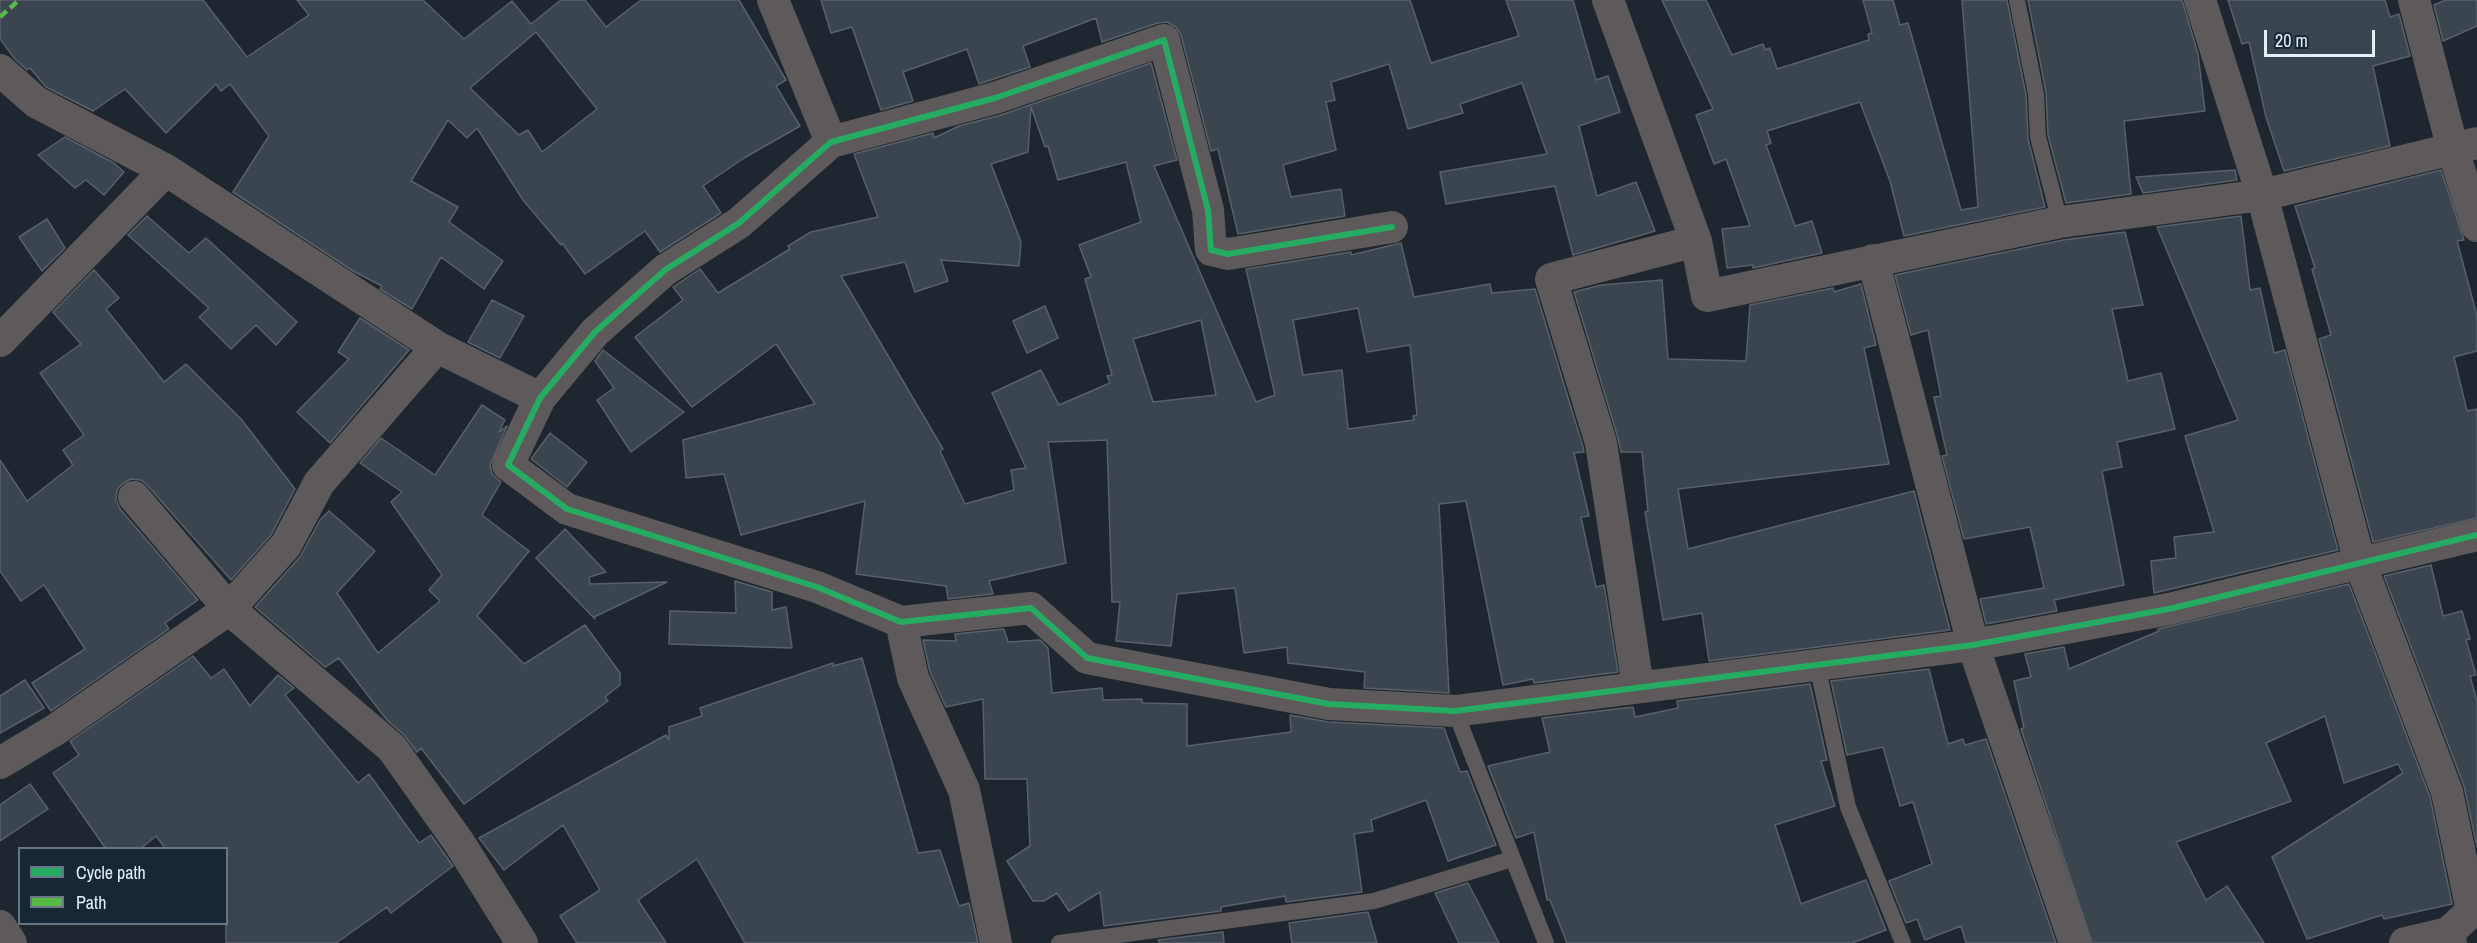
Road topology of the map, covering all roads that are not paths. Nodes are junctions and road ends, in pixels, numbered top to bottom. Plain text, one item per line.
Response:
1 (773, 0) edge
2 (1608, 0) edge
3 (2017, 0) edge
4 (2200, 0) edge
5 (2414, 0) edge
6 (0, 70) edge
7 (831, 142) junction
8 (2465, 146) edge
9 (166, 170) junction
10 (2262, 195) junction
11 (2060, 222) junction
12 (2477, 226) edge
13 (1392, 227) dead end
14 (1696, 241) junction
15 (1873, 260) junction
16 (0, 341) edge
17 (437, 347) junction
18 (540, 398) junction
19 (134, 497) dead end
20 (2477, 535) edge
21 (2360, 563) junction
22 (229, 609) junction
23 (900, 622) junction
24 (1973, 645) junction
25 (1817, 665) junction
26 (1638, 687) junction
27 (1455, 711) junction
28 (0, 763) edge
29 (1512, 859) junction
30 (2475, 910) edge
31 (0, 926) edge
32 (2449, 938) edge
33 (11, 943) edge
34 (522, 943) edge
35 (996, 943) edge
36 (1059, 943) edge
37 (1546, 943) edge
38 (1903, 943) edge
39 (2075, 943) edge
40 (2405, 943) edge

1 - 7 street
2 - 14 street
3 - 11 lane
4 - 10 street
5 - 8 street
6 - 9 street
7 - 13 street
7 - 18 street
8 - 10 street
8 - 12 street
9 - 16 street
9 - 17 street
10 - 11 street
10 - 21 street
11 - 15 street
14 - 15 street
14 - 26 street
15 - 24 street
17 - 18 street
17 - 22 street
18 - 23 street
19 - 22 street
20 - 21 street
21 - 24 street
21 - 30 street
22 - 28 street
22 - 34 street
23 - 27 street
23 - 35 street
24 - 25 street
24 - 39 street
25 - 26 street
25 - 38 lane
26 - 27 street
27 - 29 lane
29 - 36 lane
29 - 37 lane
30 - 32 street
31 - 33 street
32 - 40 street

